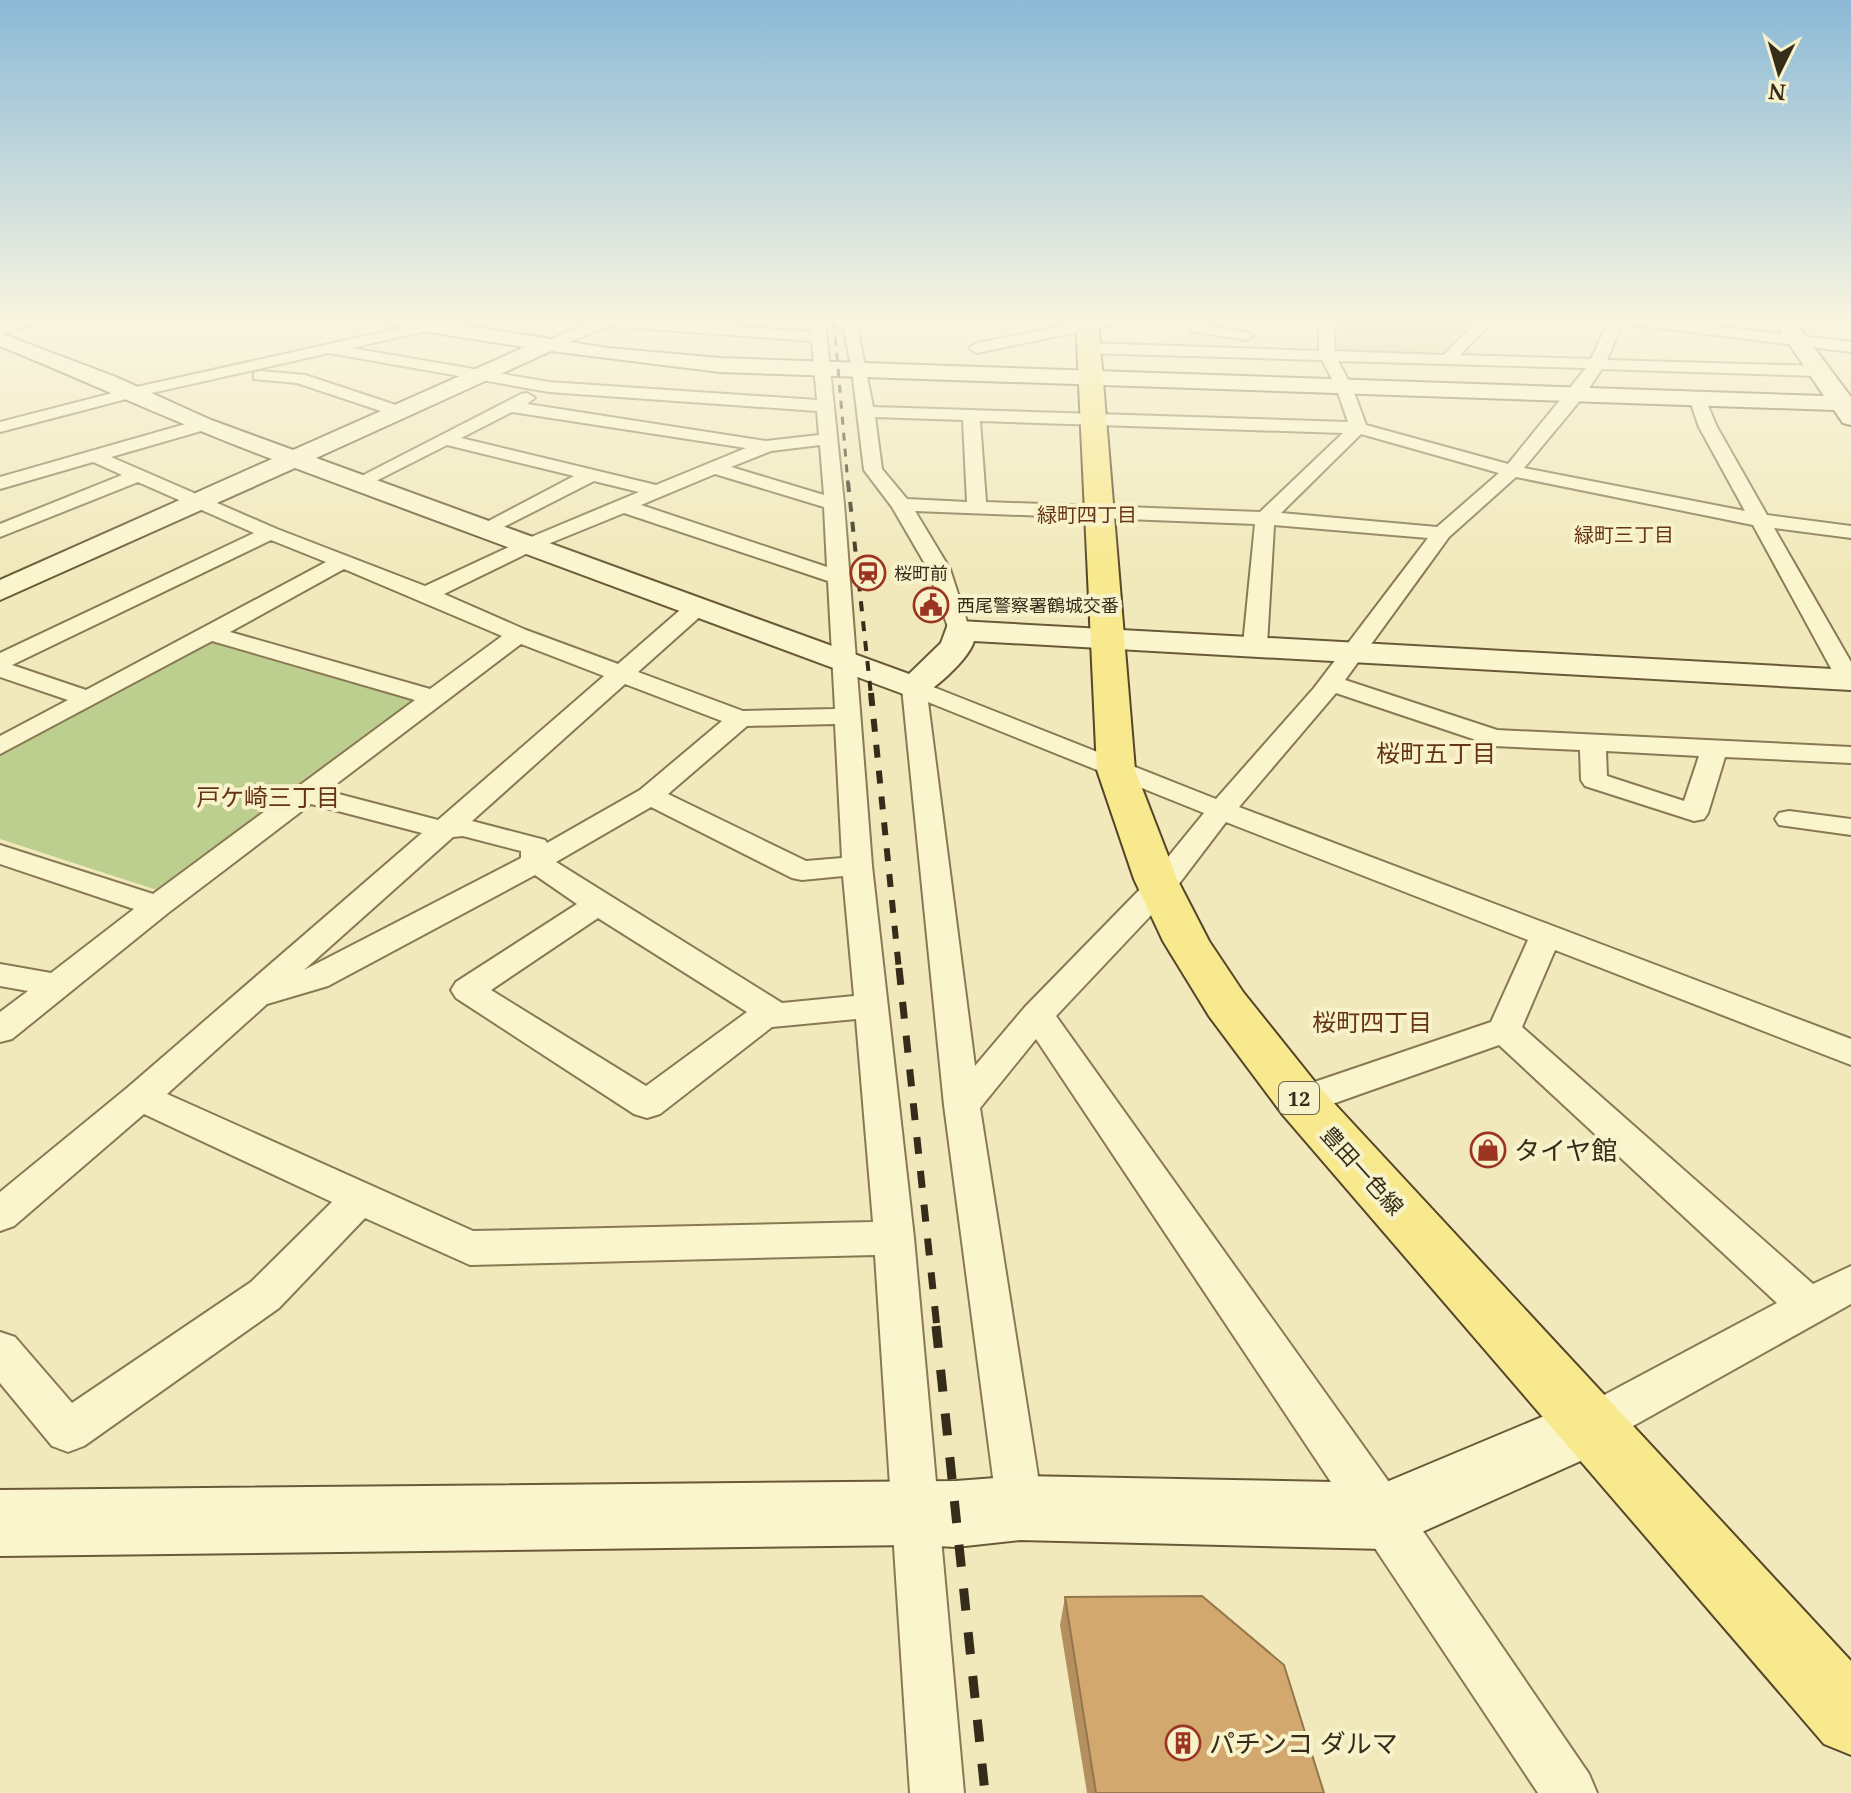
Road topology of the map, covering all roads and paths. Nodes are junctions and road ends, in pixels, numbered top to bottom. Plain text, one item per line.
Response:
1 (79, 405) edge
2 (157, 405) edge
3 (377, 405) edge
4 (416, 405) edge
5 (515, 405) edge
6 (806, 405) edge
7 (865, 405) edge
8 (993, 405) edge
9 (1094, 405) edge
10 (1275, 405) edge
11 (1350, 405) edge
12 (1568, 405) edge
13 (1700, 405) edge
14 (1797, 405) edge
15 (825, 406) joint
16 (511, 407) junction
17 (1847, 408) edge
18 (399, 412) junction
19 (866, 412) junction
20 (971, 416) junction
21 (202, 425) junction
22 (0, 427) edge
23 (1358, 428) junction
24 (826, 439) junction
25 (448, 440) junction
26 (767, 446) junction
27 (97, 457) junction
28 (292, 458) junction
29 (714, 468) junction
30 (1512, 471) junction
31 (591, 475) junction
32 (136, 476) junction
33 (0, 483) edge
34 (357, 483) junction
35 (657, 491) junction
36 (199, 501) junction
37 (834, 504) junction
38 (901, 505) junction
39 (623, 506) junction
40 (977, 506) junction
41 (1099, 510) junction
42 (1265, 518) junction
43 (1759, 520) junction
44 (488, 529) junction
45 (0, 531) edge
46 (1851, 532) edge
47 (270, 533) junction
48 (1442, 533) junction
49 (531, 544) junction
50 (342, 562) junction
51 (838, 577) junction
52 (0, 591) edge
53 (426, 594) junction
54 (695, 609) junction
55 (959, 631) junction
56 (210, 633) junction
57 (518, 635) junction
58 (1106, 639) junction
59 (1255, 645) junction
60 (1353, 651) junction
61 (0, 662) edge
62 (843, 662) junction
63 (0, 669) edge
64 (622, 676) junction
65 (1850, 681) edge
66 (1330, 683) junction
67 (914, 688) junction
68 (431, 697) junction
69 (87, 698) junction
70 (845, 716) junction
71 (740, 719) junction
72 (1593, 743) junction
73 (0, 746) edge
74 (1714, 749) junction
75 (1851, 755) edge
76 (1116, 770) junction
77 (306, 794) junction
78 (650, 796) junction
79 (1221, 810) junction
80 (1789, 819) dead end
81 (1851, 827) edge
82 (444, 830) junction
83 (0, 854) edge
84 (536, 862) junction
85 (857, 866) junction
86 (1161, 886) junction
87 (598, 904) junction
88 (157, 906) junction
89 (1546, 935) junction
90 (0, 975) edge
91 (57, 985) junction
92 (253, 997) junction
93 (871, 1006) junction
94 (777, 1015) junction
95 (1037, 1015) junction
96 (0, 1030) edge
97 (1504, 1030) junction
98 (1851, 1052) edge
99 (140, 1097) junction
100 (1301, 1101) junction
101 (962, 1105) junction
102 (360, 1198) junction
103 (0, 1215) edge
104 (894, 1238) junction
105 (1851, 1284) edge
106 (1809, 1307) junction
107 (0, 1351) edge
108 (1592, 1425) junction
109 (1020, 1508) junction
110 (916, 1512) junction
111 (1384, 1516) junction
112 (0, 1523) edge
113 (1851, 1717) edge
114 (937, 1793) edge
115 (1570, 1793) edge

1 - 22 street
2 - 21 street
3 - 18 street
4 - 18 street
5 - 16 street
6 - 15 street
7 - 19 street
8 - 20 street
9 - 41 main road, 豊田一色線 / 12
10 - 23 street
11 - 23 street
12 - 30 street
13 - 43 street
14 - 17 street
15 - 24 street
16 - 25 street
16 - 26 street
18 - 28 street
19 - 20 street
19 - 38 street
20 - 40 street
21 - 27 street
21 - 28 street
23 - 30 street
23 - 42 street
24 - 26 street
24 - 37 street
25 - 31 street
25 - 34 street
26 - 29 street
27 - 32 street
27 - 33 street
28 - 34 street
28 - 36 street
29 - 35 street
29 - 37 street
30 - 43 street
30 - 48 street
31 - 35 street
31 - 44 street
32 - 36 street
32 - 45 street
34 - 44 street
35 - 39 street
36 - 47 street
36 - 52 street
37 - 51 street
38 - 40 street
38 - 55 street
39 - 49 street
39 - 51 street
40 - 41 street
41 - 42 street
41 - 58 main road, 豊田一色線 / 12
42 - 48 street
42 - 59 street
43 - 46 street
43 - 65 street
44 - 49 street
47 - 50 street
47 - 61 street
48 - 60 street
49 - 53 street
49 - 54 street
50 - 53 street
50 - 56 street
51 - 62 street
53 - 57 street
54 - 62 street
54 - 64 street
55 - 58 street
55 - 67 street
56 - 68 street
56 - 69 street
57 - 64 street
57 - 68 street
58 - 59 street
58 - 76 main road, 豊田一色線 / 12
59 - 60 street
60 - 65 street
60 - 66 street
62 - 67 street
62 - 70 street
63 - 69 street
64 - 71 street
64 - 82 street
66 - 72 street
66 - 79 street
67 - 76 street
67 - 101 street
68 - 77 street
69 - 73 street
70 - 71 street
70 - 85 street
71 - 78 street
72 - 74 street
72 - 74 street
74 - 75 street
76 - 79 street
76 - 86 main road, 豊田一色線 / 12
77 - 82 street
77 - 88 street
78 - 84 street
78 - 85 street
79 - 86 street
79 - 89 street
80 - 81 street
82 - 84 street
82 - 92 street
83 - 88 street
84 - 87 street
84 - 92 street
85 - 93 street
86 - 95 street
86 - 100 main road, 豊田一色線 / 12
87 - 94 street
87 - 94 street
88 - 91 street
89 - 97 street
89 - 98 street
90 - 91 street
91 - 96 street
92 - 99 street
93 - 94 street
93 - 104 street
95 - 101 street
95 - 111 street
97 - 100 street
97 - 106 street
99 - 102 street
99 - 103 street
100 - 108 main road, 豊田一色線 / 12
101 - 109 street
102 - 104 street
102 - 107 street
104 - 110 street
105 - 106 street
106 - 108 street
108 - 111 street
108 - 113 main road, 豊田一色線 / 12
109 - 110 street
109 - 111 street
110 - 112 street
110 - 114 street
111 - 115 street

